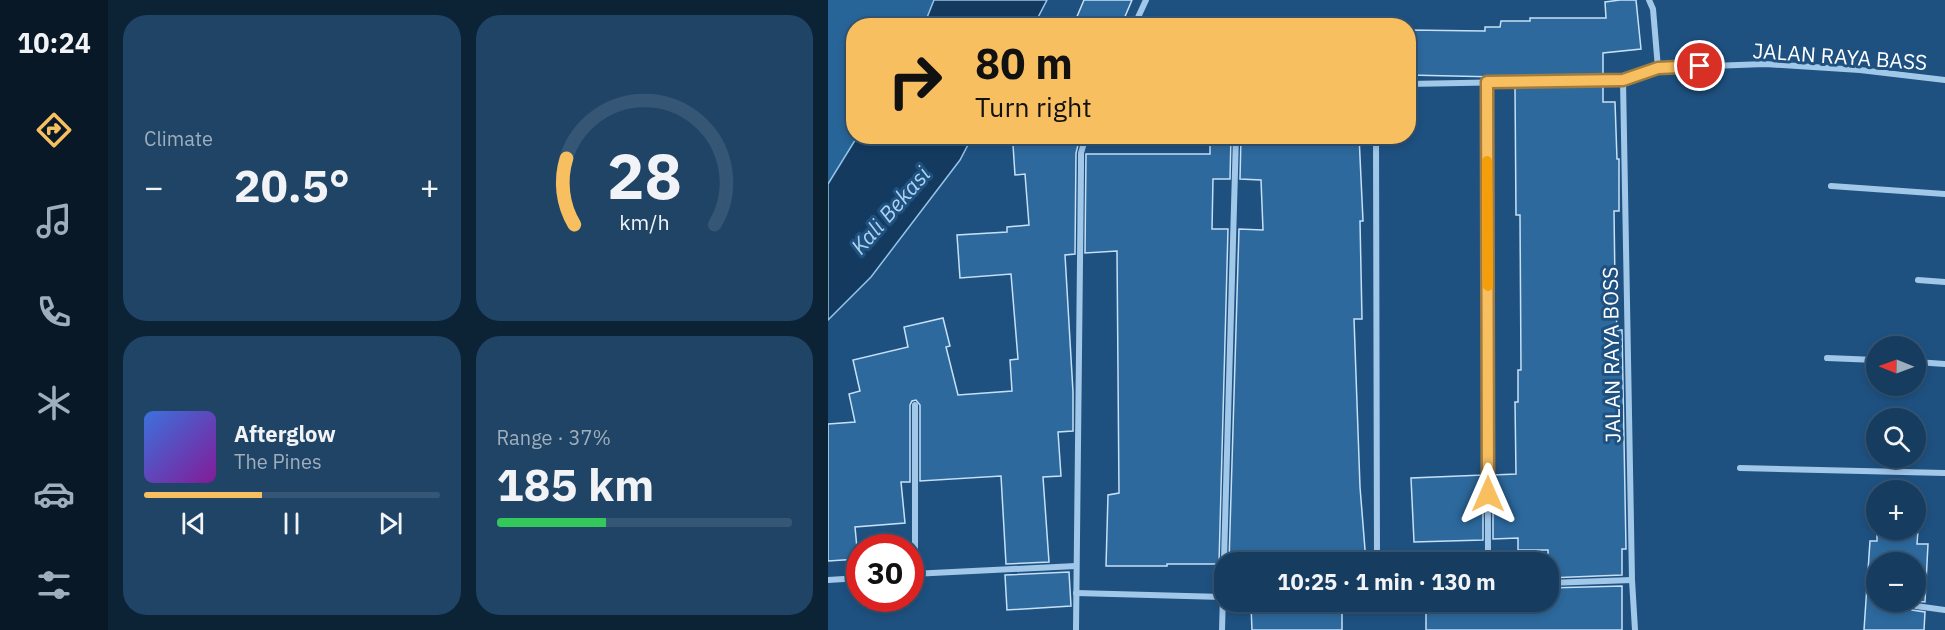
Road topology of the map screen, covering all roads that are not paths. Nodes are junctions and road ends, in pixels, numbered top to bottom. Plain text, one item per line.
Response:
1 (1146, 0) edge
2 (1649, 0) edge
3 (1138, 18) edge
4 (1658, 68) junction
5 (1623, 80) junction
6 (1945, 80) edge
7 (1487, 82) junction
8 (1416, 84) edge
9 (1084, 144) edge
10 (1236, 144) edge
11 (1376, 144) edge
12 (1831, 186) dead end
13 (1945, 194) edge
14 (1918, 280) dead end
15 (1945, 282) edge
16 (1827, 358) dead end
17 (1866, 360) edge
18 (1926, 363) edge
19 (1945, 364) edge
20 (915, 405) dead end
21 (1740, 468) dead end
22 (1945, 473) edge
23 (913, 534) edge
24 (1224, 552) edge
25 (1377, 552) edge
26 (1488, 552) edge
27 (1076, 566) junction
28 (924, 573) edge
29 (846, 579) edge
30 (828, 580) edge
31 (1632, 580) junction
32 (1559, 582) edge
33 (1076, 593) junction
34 (1214, 597) edge
35 (1926, 607) edge
36 (1945, 610) edge
37 (1223, 612) edge
38 (1076, 630) edge
39 (1222, 630) edge
40 (1635, 630) edge

1 - 3 street
2 - 4 street
4 - 5 street, JALAN RAYA BASS
4 - 6 street, JALAN RAYA BASS
5 - 7 street, JALAN RAYA BASS
5 - 31 street, JALAN RAYA BOSS
7 - 8 street, JALAN RAYA BASS
7 - 26 street
9 - 27 street
10 - 24 street
11 - 25 street
12 - 13 street
14 - 15 street
16 - 17 street
18 - 19 street
20 - 23 street
21 - 22 street
27 - 28 street
27 - 33 street
29 - 30 street
31 - 32 street
31 - 40 street, JALAN RAYA BOSS
33 - 34 street
33 - 38 street
35 - 36 street
37 - 39 street

